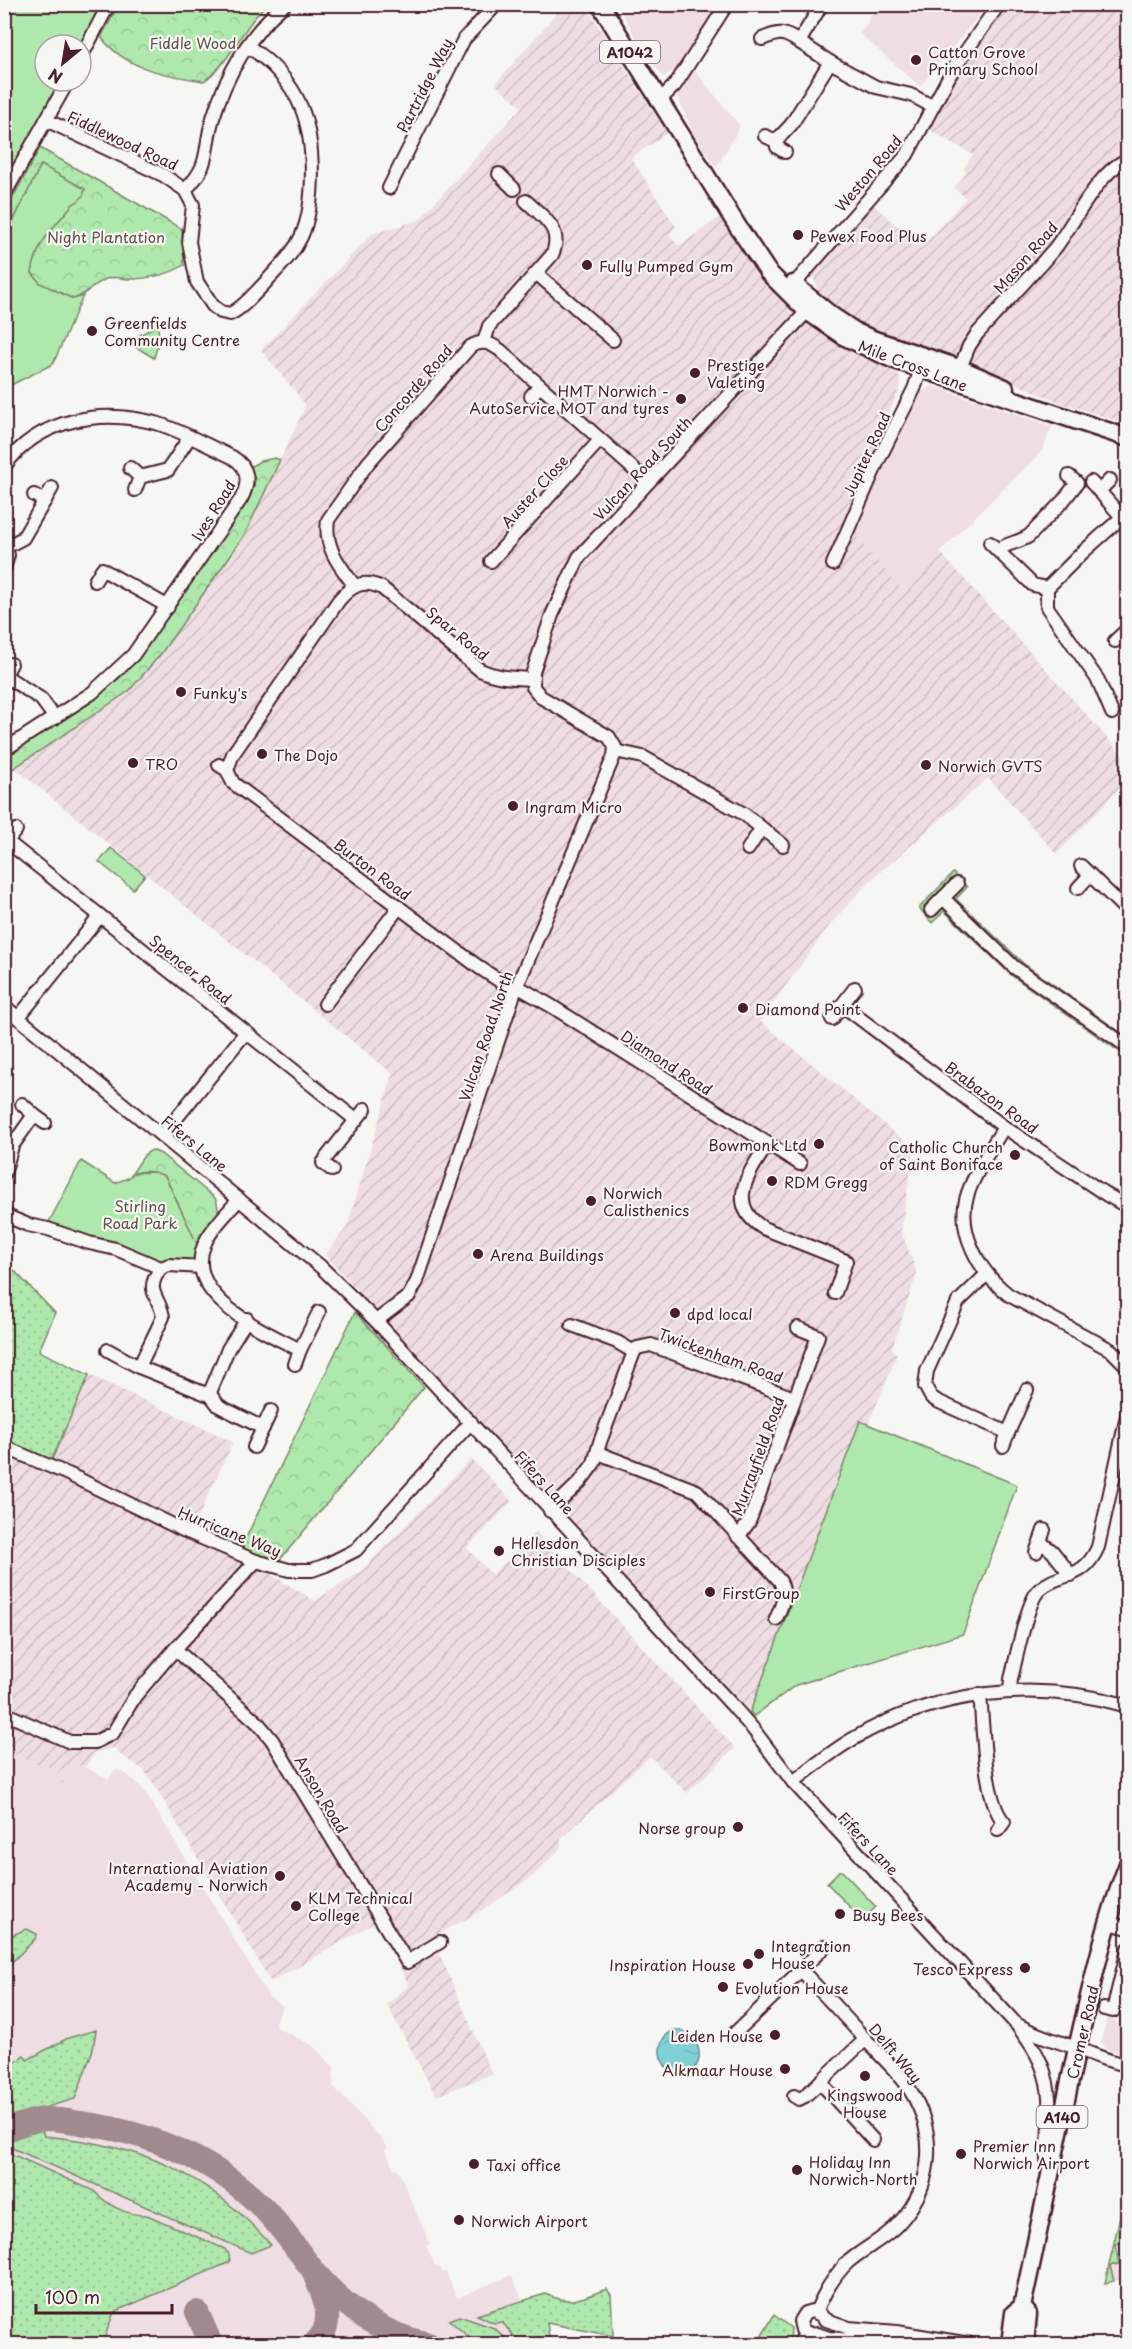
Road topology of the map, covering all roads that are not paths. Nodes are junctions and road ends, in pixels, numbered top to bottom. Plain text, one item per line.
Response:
1 (109, 4) edge
2 (285, 4) edge
3 (497, 4) edge
4 (600, 4) edge
5 (727, 4) edge
6 (822, 4) edge
7 (999, 4) edge
8 (93, 34) edge
9 (762, 39) dead end
10 (799, 42) junction
11 (248, 46) junction
12 (830, 62) junction
13 (61, 93) edge
14 (660, 100) junction
15 (932, 106) junction
16 (46, 120) junction
17 (785, 152) dead end
18 (1128, 160) edge
19 (498, 174) dead end
20 (388, 188) dead end
21 (514, 189) dead end
22 (185, 190) junction
23 (4, 195) edge
24 (526, 201) dead end
25 (536, 273) junction
26 (790, 288) junction
27 (811, 307) junction
28 (613, 340) dead end
29 (484, 342) junction
30 (923, 363) junction
31 (957, 374) junction
32 (540, 386) junction
33 (531, 396) dead end
34 (189, 438) junction
35 (1128, 438) edge
36 (600, 440) junction
37 (4, 467) edge
38 (130, 468) dead end
39 (140, 477) junction
40 (1110, 480) dead end
41 (648, 482) junction
42 (1084, 484) junction
43 (52, 488) dead end
44 (135, 490) dead end
45 (1125, 514) edge
46 (5, 546) edge
47 (491, 561) dead end
48 (833, 564) dead end
49 (4, 570) edge
50 (95, 580) dead end
51 (354, 585) junction
52 (1047, 588) junction
53 (168, 607) junction
54 (1128, 629) edge
55 (1115, 641) dead end
56 (7, 671) edge
57 (532, 679) junction
58 (1112, 713) dead end
59 (55, 718) junction
60 (4, 750) edge
61 (615, 752) junction
62 (761, 829) junction
63 (16, 830) dead end
64 (6, 840) edge
65 (783, 845) dead end
66 (748, 849) dead end
67 (957, 884) dead end
68 (1078, 888) dead end
69 (943, 898) junction
70 (399, 907) junction
71 (931, 910) dead end
72 (1128, 912) edge
73 (100, 916) junction
74 (516, 988) junction
75 (855, 988) dead end
76 (325, 1004) dead end
77 (842, 1005) junction
78 (4, 1006) edge
79 (18, 1018) junction
80 (832, 1019) dead end
81 (246, 1032) junction
82 (1128, 1047) edge
83 (22, 1104) dead end
84 (365, 1109) dead end
85 (34, 1115) junction
86 (356, 1120) junction
87 (45, 1123) dead end
88 (1004, 1127) junction
89 (162, 1136) junction
90 (767, 1145) junction
91 (327, 1164) dead end
92 (800, 1164) dead end
93 (4, 1174) edge
94 (239, 1199) junction
95 (1128, 1207) edge
96 (4, 1215) edge
97 (201, 1267) junction
98 (161, 1268) junction
99 (987, 1274) junction
100 (835, 1293) dead end
101 (319, 1312) dead end
102 (247, 1319) junction
103 (375, 1321) junction
104 (572, 1325) dead end
105 (798, 1328) dead end
106 (108, 1350) dead end
107 (300, 1350) junction
108 (634, 1352) junction
109 (295, 1364) dead end
110 (139, 1367) junction
111 (1128, 1367) edge
112 (1027, 1390) dead end
113 (208, 1393) junction
114 (794, 1398) junction
115 (271, 1411) dead end
116 (1128, 1411) edge
117 (471, 1422) junction
118 (263, 1428) junction
119 (1008, 1433) junction
120 (1003, 1446) dead end
121 (254, 1447) dead end
122 (4, 1448) edge
123 (598, 1453) junction
124 (550, 1511) junction
125 (738, 1537) junction
126 (1040, 1542) dead end
127 (256, 1561) junction
128 (1071, 1575) junction
129 (776, 1619) dead end
130 (175, 1649) junction
131 (1010, 1690) junction
132 (980, 1694) junction
133 (1128, 1706) edge
134 (4, 1713) edge
135 (793, 1782) junction
136 (1005, 1823) dead end
137 (1128, 1864) edge
138 (1109, 1923) junction
139 (1128, 1928) edge
140 (440, 1942) dead end
141 (824, 1947) dead end
142 (1128, 1949) edge
143 (801, 1970) junction
144 (1104, 2009) dead end
145 (1017, 2025) junction
146 (735, 2033) dead end
147 (866, 2039) junction
148 (1077, 2048) junction
149 (1128, 2065) edge
150 (820, 2082) junction
151 (794, 2096) dead end
152 (873, 2140) dead end
153 (1047, 2185) junction
154 (1022, 2307) junction
155 (820, 2315) junction
156 (812, 2334) junction
157 (798, 2344) edge
158 (896, 2344) edge
159 (970, 2344) edge
160 (1010, 2344) edge
161 (1025, 2344) edge

1 - 8 street
2 - 11 street, Fiddlewood Road
3 - 20 street, Partridge Way
4 - 14 highway, Mile Cross Lane / A1042
5 - 14 street
6 - 10 street
7 - 15 street, Weston Road
9 - 10 street
10 - 12 street
11 - 22 street, Fiddlewood Road
11 - 22 street
12 - 15 street
12 - 17 street
13 - 16 street
14 - 26 highway, Mile Cross Lane / A1042
15 - 26 street, Weston Road
16 - 22 street, Fiddlewood Road
16 - 23 street
18 - 31 street, Mason Road
19 - 21 street
24 - 25 street
25 - 28 street
25 - 29 street
26 - 27 highway, Mile Cross Lane / A1042
27 - 30 highway, Mile Cross Lane / A1042
27 - 41 street, Vulcan Road South
29 - 32 street
29 - 51 street, Concorde Road
30 - 31 highway, Mile Cross Lane / A1042
30 - 48 street, Jupiter Road
31 - 35 highway, Mile Cross Lane / A1042
32 - 33 street
32 - 36 street
34 - 37 street, Ives Road
34 - 39 street
34 - 53 street, Ives Road
36 - 41 street
36 - 47 street, Auster Close
38 - 39 street
39 - 44 street
40 - 42 street
41 - 57 street, Vulcan Road South
42 - 45 street
42 - 52 street
43 - 46 street
45 - 52 street
46 - 49 street
50 - 53 street
51 - 57 street, Spar Road
51 - 70 street, Burton Road
52 - 58 street
53 - 59 street, Ives Road
54 - 55 street
56 - 59 street
57 - 61 street
59 - 60 street, Ives Road
61 - 62 street
61 - 74 street, Vulcan Road North
62 - 65 street
62 - 66 street
63 - 64 street, Spencer Road
64 - 73 street, Spencer Road
67 - 69 street
68 - 72 street
69 - 71 street
69 - 82 street
70 - 74 street, Burton Road
70 - 76 street
73 - 79 street
73 - 81 street, Spencer Road
74 - 90 street, Diamond Road
74 - 103 street, Vulcan Road North
75 - 77 street
77 - 80 street
77 - 88 street, Brabazon Road
78 - 79 street, Fifers Lane
79 - 89 street, Fifers Lane
81 - 86 street, Spencer Road
81 - 89 street
83 - 85 street
84 - 86 street
85 - 87 street
85 - 93 street
86 - 91 street
88 - 95 street, Brabazon Road
88 - 99 street
89 - 94 street, Fifers Lane
90 - 92 street, Diamond Road
90 - 100 street
94 - 97 street
94 - 103 street, Fifers Lane
96 - 98 street
97 - 98 street
97 - 102 street
98 - 110 street
99 - 111 street
99 - 119 street
101 - 107 street
102 - 107 street
102 - 113 street
103 - 117 street, Fifers Lane
104 - 108 street
105 - 114 street, Murrayfield Road
106 - 110 street
107 - 109 street
108 - 114 street, Twickenham Road
108 - 123 street
110 - 113 street
112 - 119 street
113 - 118 street
114 - 125 street, Murrayfield Road
115 - 118 street
116 - 128 street
117 - 124 street, Fifers Lane
117 - 127 street, Hurricane Way
118 - 121 street
119 - 120 street
122 - 127 street, Hurricane Way
123 - 124 street
123 - 125 street
124 - 135 street, Fifers Lane
125 - 129 street
126 - 128 street
127 - 130 street
128 - 131 street
130 - 134 street
130 - 140 street, Anson Road
131 - 132 street
131 - 133 street
132 - 135 street
132 - 136 street
135 - 145 street, Fifers Lane
137 - 138 highway, Cromer Road / A140
138 - 139 street
138 - 148 highway, Cromer Road / A140
141 - 143 street
142 - 144 street
143 - 146 street
143 - 147 street, Delft Way
145 - 148 street, Fifers Lane
145 - 153 street, Fifers Lane
147 - 150 street
147 - 155 street, Delft Way
148 - 149 street, Fifers Lane
148 - 153 highway, Cromer Road / A140
150 - 151 street
150 - 152 street
153 - 154 highway, Cromer Road / A140
154 - 160 highway, Cromer Road / A140
154 - 161 highway, Cromer Road / A140
155 - 156 street
155 - 156 street
155 - 159 street
156 - 157 street
156 - 158 street

